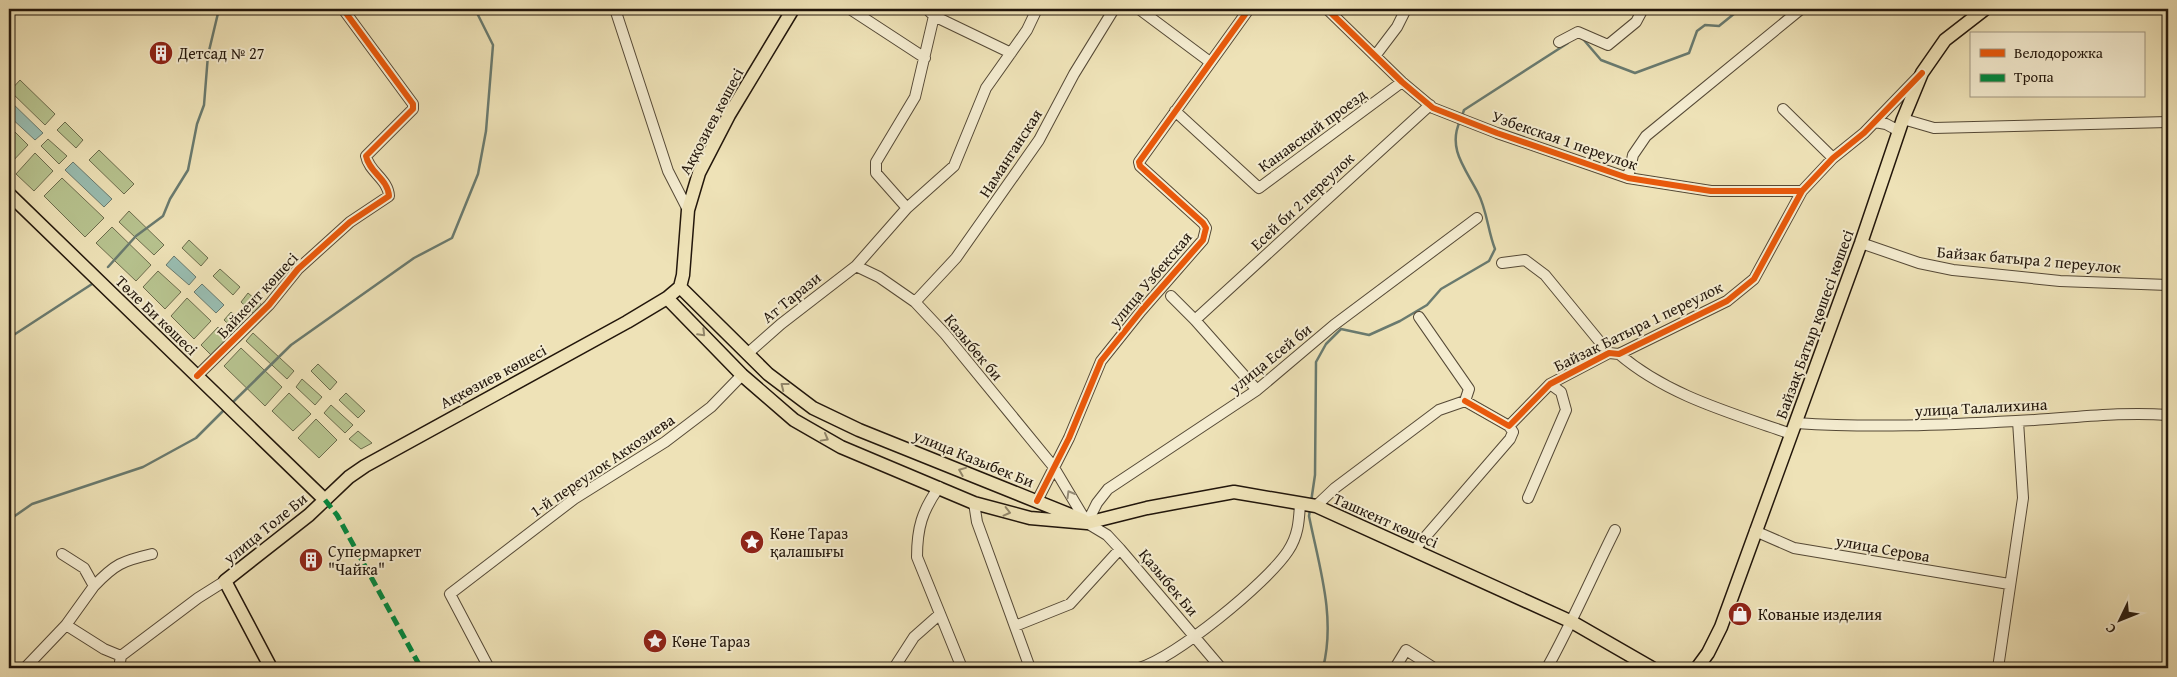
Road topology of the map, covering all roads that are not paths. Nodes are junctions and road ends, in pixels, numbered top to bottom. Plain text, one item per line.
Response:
1 (343, 9) edge
2 (615, 9) edge
3 (793, 9) edge
4 (850, 9) edge
5 (1038, 9) edge
6 (1114, 9) edge
7 (1140, 9) edge
8 (1249, 9) edge
9 (1327, 9) edge
10 (1406, 9) edge
11 (1642, 9) edge
12 (1801, 9) edge
13 (1981, 10) edge
14 (931, 13) edge
15 (1559, 42) dead end
16 (1011, 53) junction
17 (1375, 56) junction
18 (925, 58) junction
19 (1210, 62) junction
20 (1922, 73) junction
21 (1402, 82) junction
22 (1430, 106) junction
23 (1782, 110) dead end
24 (1175, 111) junction
25 (1875, 122) junction
26 (2168, 122) edge
27 (1901, 125) junction
28 (1833, 158) junction
29 (1628, 178) junction
30 (1802, 191) junction
31 (9, 194) edge
32 (907, 208) junction
33 (688, 210) junction
34 (1477, 218) dead end
35 (1861, 243) junction
36 (1502, 263) dead end
37 (856, 266) junction
38 (2168, 285) edge
39 (680, 287) junction
40 (1171, 296) dead end
41 (668, 298) junction
42 (915, 302) junction
43 (1420, 317) dead end
44 (1195, 320) junction
45 (747, 354) junction
46 (1614, 354) junction
47 (742, 375) junction
48 (197, 376) junction
49 (1550, 384) junction
50 (1257, 390) junction
51 (1464, 401) junction
52 (2168, 415) edge
53 (2018, 421) junction
54 (1509, 426) junction
55 (1794, 429) junction
56 (859, 430) junction
57 (850, 450) junction
58 (1053, 466) junction
59 (939, 487) junction
60 (1528, 498) dead end
61 (325, 500) junction
62 (1037, 501) junction
63 (974, 503) junction
64 (1300, 504) junction
65 (1316, 506) junction
66 (1087, 523) junction
67 (1616, 530) dead end
68 (1755, 532) junction
69 (1120, 548) junction
70 (1414, 550) junction
71 (62, 554) dead end
72 (152, 554) dead end
73 (225, 581) junction
74 (2009, 584) junction
75 (94, 586) junction
76 (940, 614) junction
77 (1572, 622) junction
78 (66, 625) junction
79 (1015, 626) junction
80 (1193, 636) junction
81 (121, 656) junction
82 (1217, 666) edge
83 (25, 668) edge
84 (119, 668) edge
85 (271, 668) edge
86 (489, 668) edge
87 (894, 668) edge
88 (962, 668) edge
89 (1030, 668) edge
90 (1139, 668) edge
91 (1395, 668) edge
92 (1434, 668) edge
93 (1547, 668) edge
94 (1652, 668) edge
95 (1697, 668) edge
96 (1998, 668) edge

1 - 48 street, Байкент көшесі
2 - 33 street
3 - 33 main road, Аққозиев көшесі
4 - 18 street
5 - 16 street, Ат Тарази
6 - 42 street, Наманганская
7 - 19 street
8 - 19 street, улица Узбекская
9 - 17 street
10 - 17 street
11 - 15 street
12 - 29 street
13 - 20 main road, Байзақ Батыр қөшесі көшесі
14 - 16 street
14 - 18 street
16 - 32 street, Ат Тарази
17 - 21 street
18 - 32 street
19 - 24 street, улица Узбекская
20 - 25 street, Байзак Батыра 1 переулок
20 - 27 main road, Байзақ Батыр қөшесі көшесі
21 - 22 street
21 - 24 street, Канавский проезд
22 - 29 street, Узбекская 1 переулок
22 - 44 street, Есей би 2 переулок
23 - 28 street
24 - 58 street, улица Узбекская
25 - 27 street
25 - 28 street, Байзак Батыра 1 переулок
26 - 27 street
27 - 35 main road, Байзақ Батыр қөшесі көшесі
28 - 30 street, Байзак Батыра 1 переулок
29 - 30 street, Узбекская 1 переулок
30 - 46 street, Байзак Батыра 1 переулок
31 - 48 main road, Төле Би көшесі
32 - 37 street, Ат Тарази
33 - 39 main road, Аққозиев көшесі
34 - 50 street, улица Есей би
35 - 38 street, Байзак батыра 2 переулок
35 - 55 main road, Байзақ Батыр қөшесі көшесі
36 - 46 street, улица Талалихина
37 - 42 street, Казыбек би
37 - 45 street, Ат Тарази
39 - 41 main road, Ақкөзиев көшесі
39 - 45 main road, улица Казыбек Би
40 - 44 street
41 -> 47 main road
41 - 61 main road, Ақкөзиев көшесі
42 - 58 street, Казыбек би
43 - 51 street
44 - 50 street
56 -> 45 main road, улица Казыбек Би
46 - 49 street, Байзак Батыра 1 переулок
46 - 55 street, улица Талалихина
47 -> 57 main road
47 - 86 street, 1-й переулок Аккозиева
48 - 61 main road, Төле Би көшесі
49 - 54 street, Байзак Батыра 1 переулок
49 - 60 street, Байзак Батыра 1 переулок
50 - 66 street, улица Есей би
51 - 54 street
51 - 65 street
52 - 53 street, улица Талалихина
53 - 55 street, улица Талалихина
53 - 74 street
54 - 70 street
55 - 68 main road, Байзақ Батыр қөшесі көшесі
56 - 57 main road
62 -> 56 main road, улица Казыбек Би
57 - 59 main road
58 - 62 street
66 -> 58 street, Казыбек би
59 - 63 main road
59 - 76 street
61 - 73 main road, улица Толе Би
62 - 66 main road, улица Казыбек Би
63 -> 66 main road
63 - 79 street
64 - 65 main road, Ташкент көшесі
64 - 66 main road, Ташкент көшесі
64 - 80 street
65 - 70 main road, Ташкент көшесі
66 - 69 street, Қазыбек Би
67 - 77 street
68 - 74 street, улица Серова
68 - 95 main road, Байзақ Батыр қөшесі көшесі
69 - 79 street
69 - 80 street, Қазыбек Би
70 - 77 main road, Ташкент көшесі
71 - 75 street
72 - 75 street
73 - 81 street
73 - 85 main road
74 - 96 street
75 - 78 street
76 - 87 street
76 - 88 street
77 - 93 street
77 - 94 main road, Ташкент көшесі
78 - 81 street
78 - 83 street
79 - 89 street
80 - 82 street, Қазыбек Би
80 - 90 street
81 - 84 street
91 - 92 street

